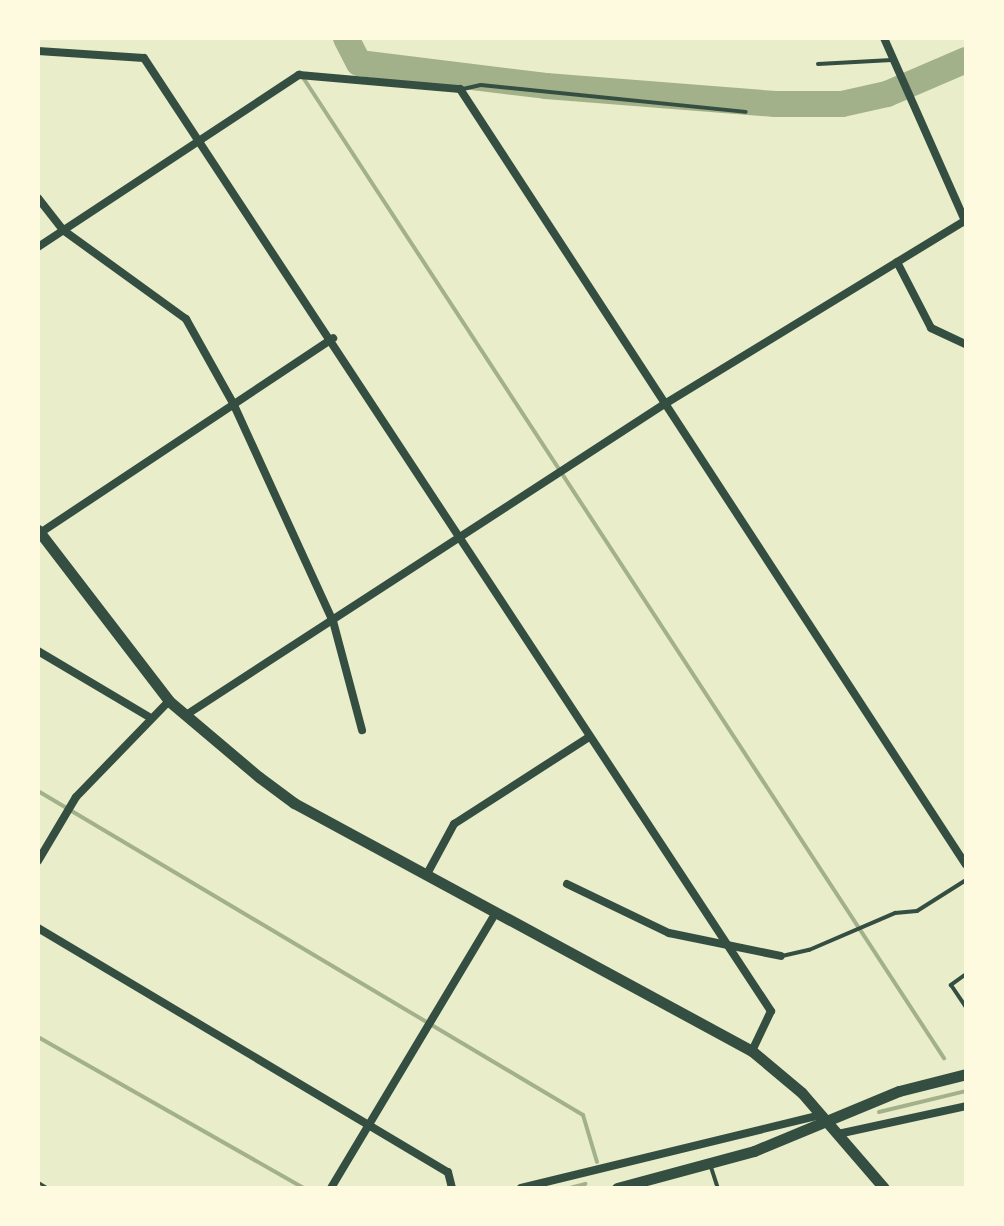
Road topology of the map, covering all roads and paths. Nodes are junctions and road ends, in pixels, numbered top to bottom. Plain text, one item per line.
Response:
1 (884, 38) edge
2 (38, 51) edge
3 (894, 60) junction
4 (818, 64) dead end
5 (460, 89) junction
6 (746, 112) dead end
7 (201, 140) junction
8 (38, 198) edge
9 (964, 223) edge
10 (63, 230) junction
11 (38, 247) edge
12 (897, 262) junction
13 (333, 338) junction
14 (966, 344) edge
15 (233, 403) junction
16 (663, 405) junction
17 (39, 532) edge
18 (457, 536) junction
19 (333, 621) junction
20 (38, 651) edge
21 (169, 701) junction
22 (186, 715) junction
23 (151, 718) junction
24 (362, 730) dead end
25 (589, 737) junction
26 (38, 861) edge
27 (966, 865) edge
28 (427, 874) junction
29 (966, 880) edge
30 (567, 884) dead end
31 (496, 912) junction
32 (38, 928) edge
33 (725, 947) junction
34 (781, 956) joint
35 (966, 974) edge
36 (966, 1007) edge
37 (752, 1051) junction
38 (966, 1074) edge
39 (966, 1106) edge
40 (824, 1118) junction
41 (369, 1124) junction
42 (838, 1134) junction
43 (709, 1163) junction
44 (38, 1182) edge
45 (48, 1188) edge
46 (331, 1188) edge
47 (452, 1188) edge
48 (521, 1188) edge
49 (617, 1188) edge
50 (718, 1188) edge
51 (884, 1188) edge

1 - 3 street
2 - 7 street
3 - 4 lane
3 - 9 street
5 - 6 lane
5 - 7 street
5 - 16 street
7 - 10 street
7 - 13 street
8 - 10 street
9 - 12 street
10 - 11 street
10 - 15 street
12 - 14 street
12 - 16 street
13 - 15 street
13 - 18 street
15 - 17 street
15 - 19 street
16 - 18 street
16 - 27 street
17 - 21 main road
18 - 19 street
18 - 25 street
19 - 22 street
19 - 24 street
20 - 23 street
21 - 22 main road
21 - 23 street
22 - 28 main road
23 - 26 street
25 - 28 street
25 - 33 street
28 - 31 main road
29 - 34 lane
30 - 33 street
31 - 37 main road
31 - 41 street
32 - 41 street
33 - 34 street
33 - 37 street
35 - 36 lane
37 - 40 main road
38 - 40 main road
39 - 42 street
40 - 42 main road
40 - 43 main road
40 - 48 street
41 - 46 street
41 - 47 street
42 - 51 main road
43 - 49 main road
43 - 50 lane
44 - 45 path

